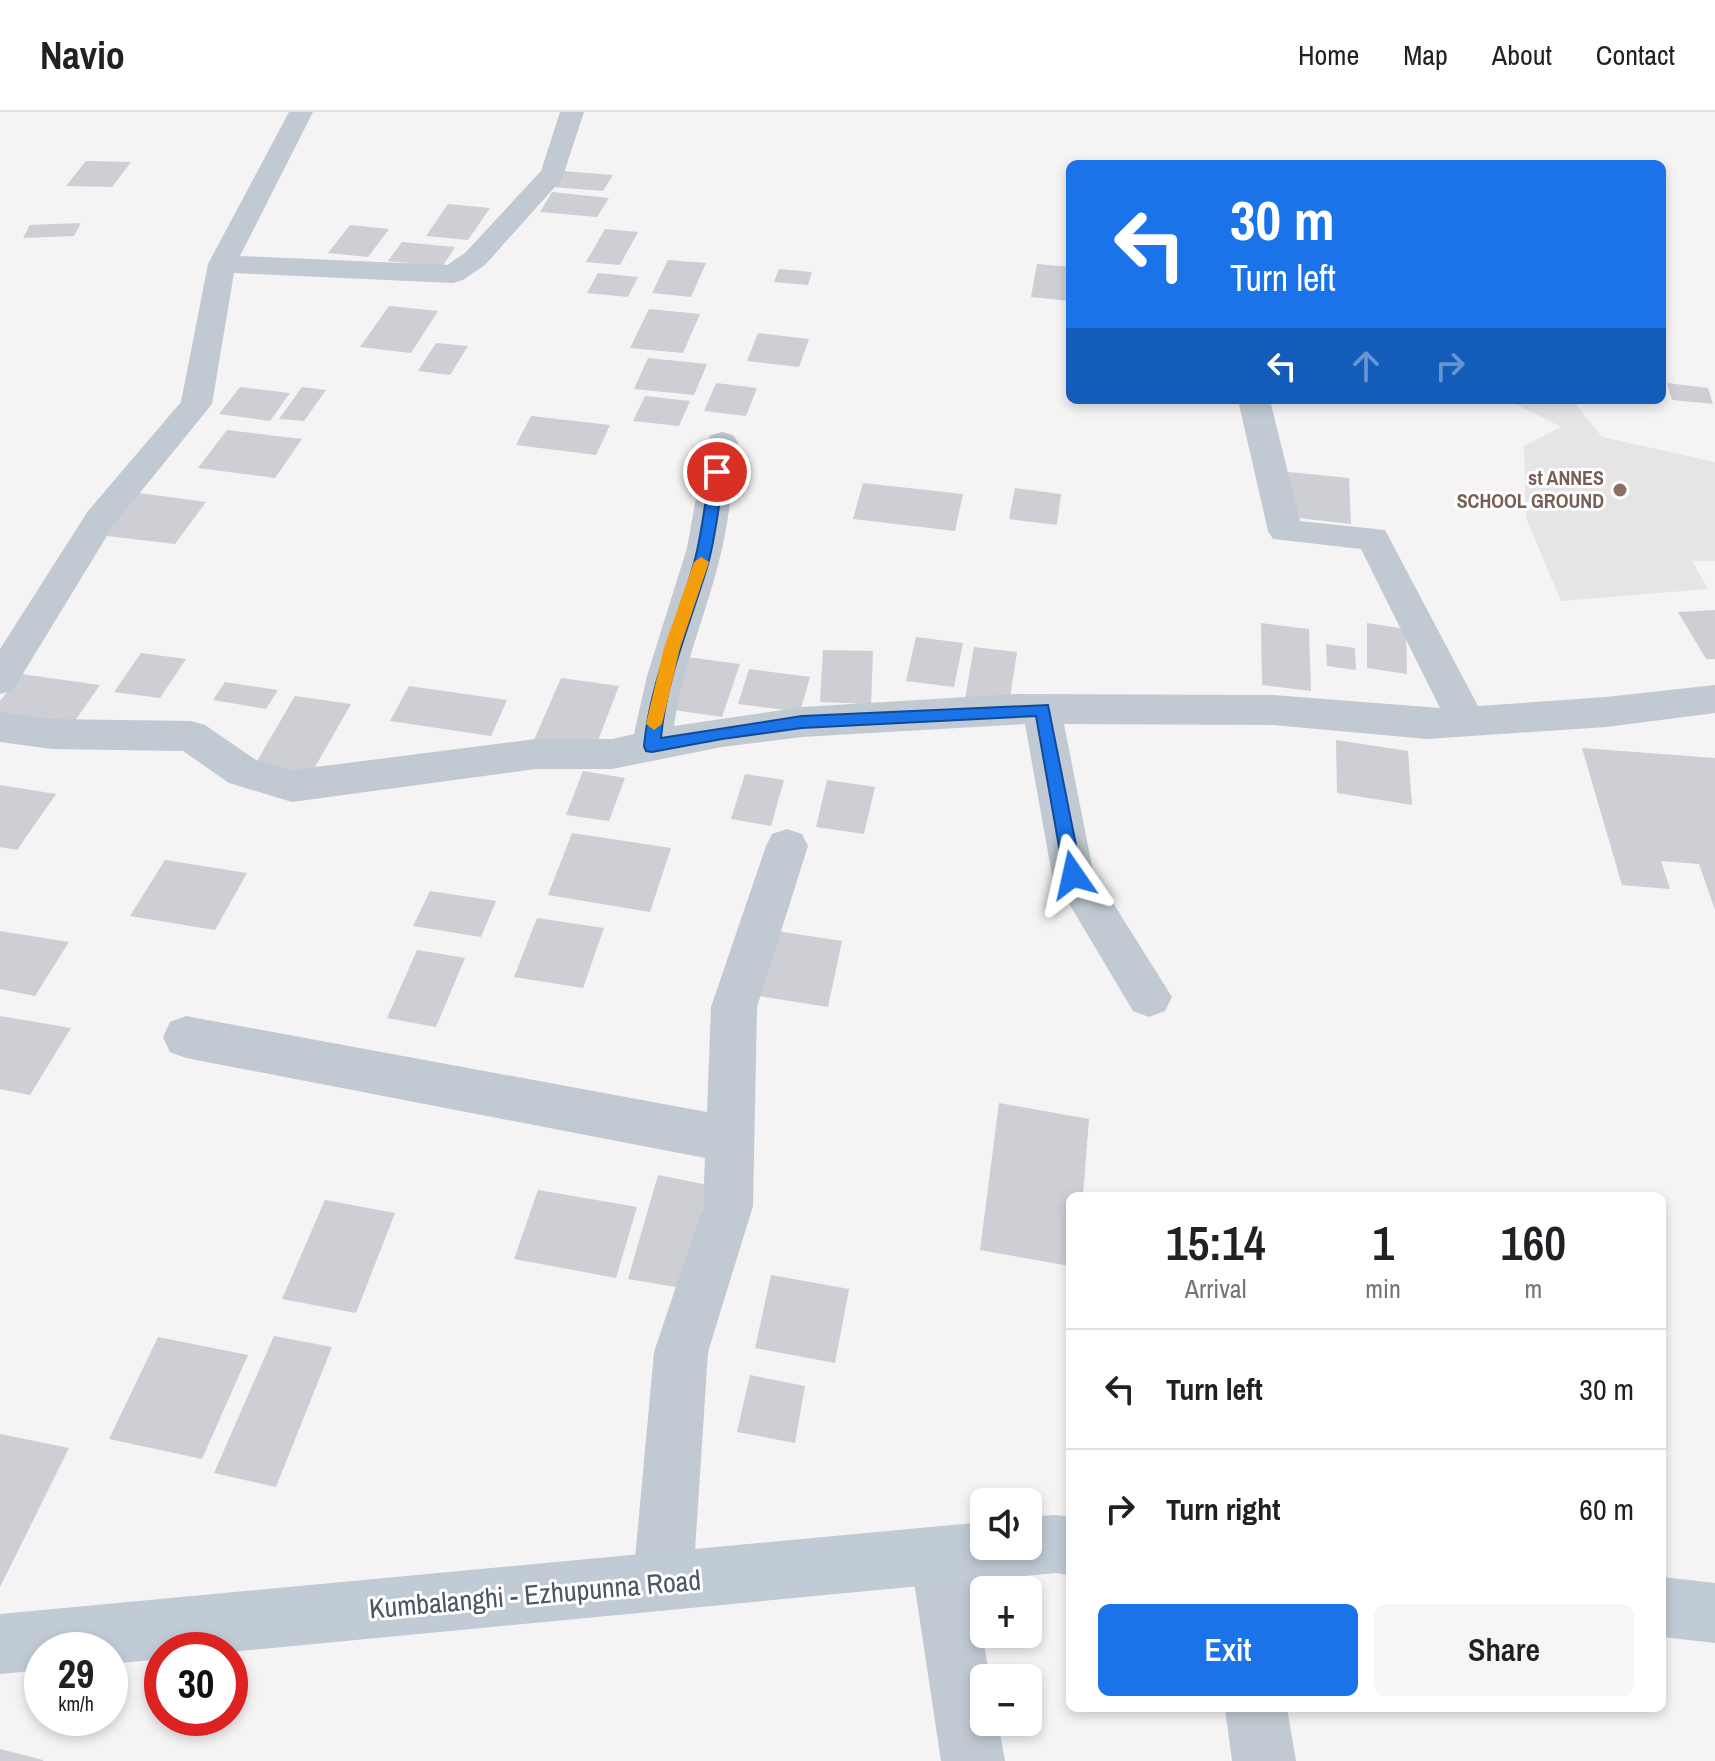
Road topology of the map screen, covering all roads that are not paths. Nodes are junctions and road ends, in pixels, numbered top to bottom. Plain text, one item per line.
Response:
1 (301, 112) edge
2 (572, 112) edge
3 (222, 264) junction
4 (1255, 404) edge
5 (722, 442) dead end
6 (0, 680) edge
7 (1715, 699) edge
8 (1042, 709) junction
9 (1466, 721) junction
10 (0, 727) edge
11 (652, 746) junction
12 (787, 846) dead end
13 (1149, 997) dead end
14 (186, 1037) dead end
15 (729, 1139) junction
16 (1066, 1546) edge
17 (939, 1555) junction
18 (663, 1581) junction
19 (1666, 1607) edge
20 (1715, 1613) edge
21 (0, 1644) edge
22 (1257, 1712) edge
23 (973, 1761) edge
24 (1264, 1761) edge

1 - 3 street
2 - 3 street
3 - 6 street
4 - 9 street
5 - 11 street
7 - 9 street
8 - 9 street
8 - 11 street
8 - 13 street
10 - 11 street
12 - 15 street
14 - 15 street
15 - 18 street
16 - 17 main road, Kumbalanghi - Ezhupunna Road
17 - 18 main road, Kumbalanghi - Ezhupunna Road
17 - 23 street
18 - 21 main road, Kumbalanghi - Ezhupunna Road
19 - 20 main road
22 - 24 street

